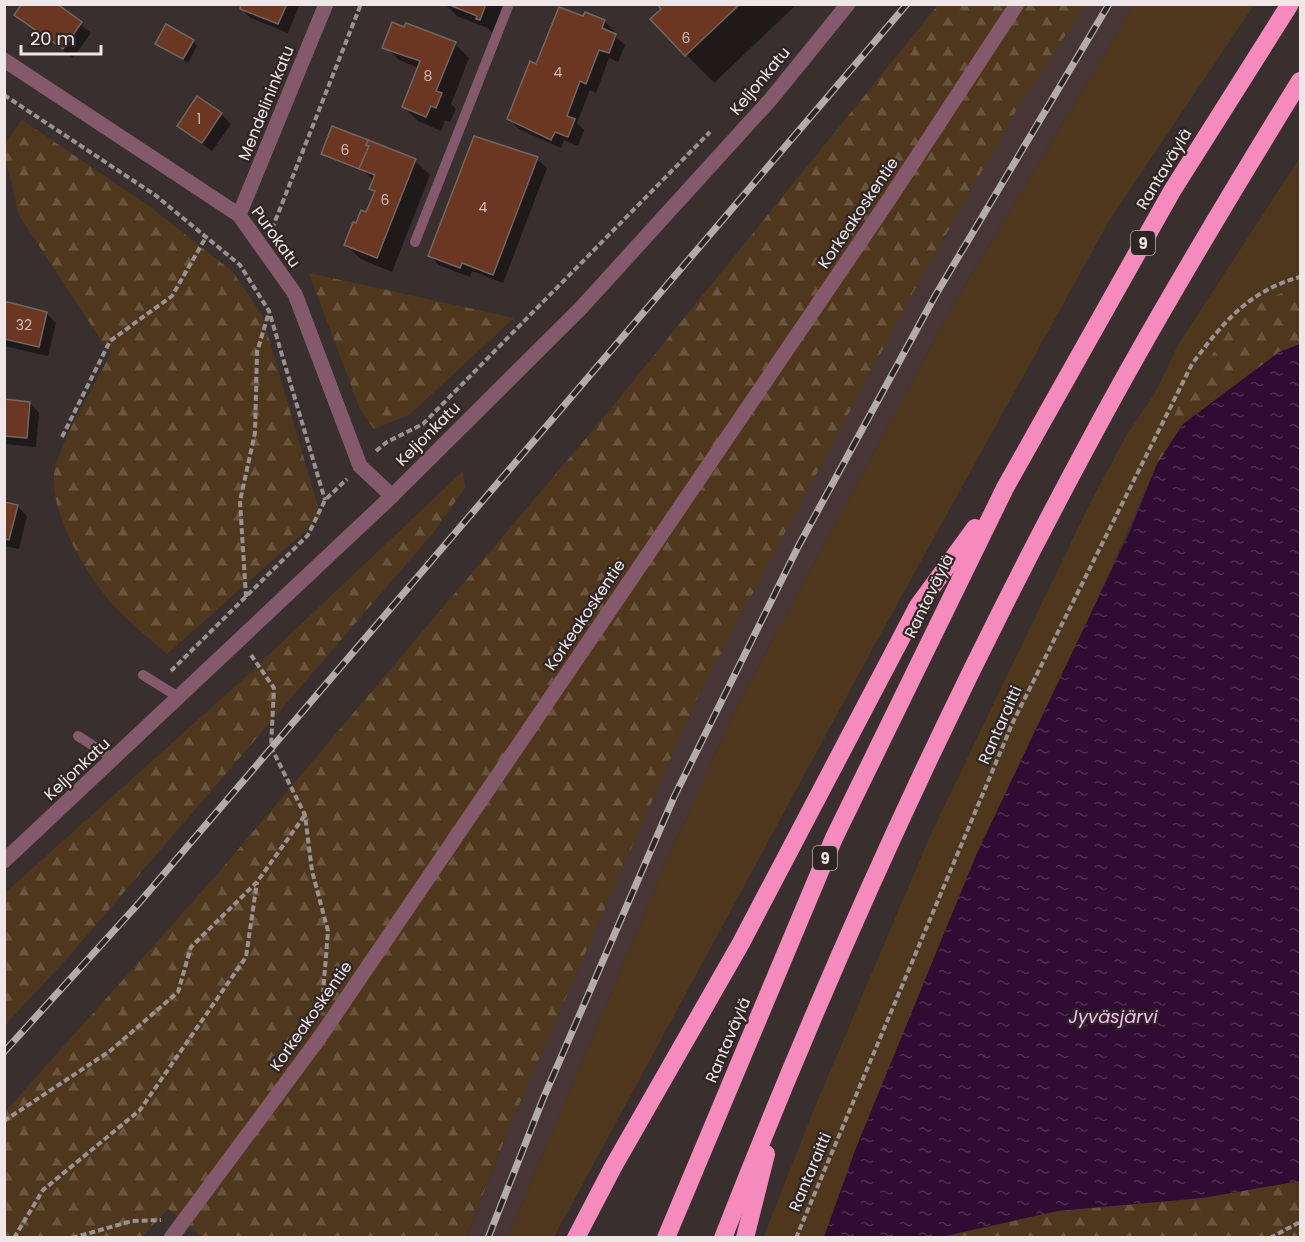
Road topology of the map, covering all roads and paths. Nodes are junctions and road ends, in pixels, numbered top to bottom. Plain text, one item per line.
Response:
1 (326, 4) edge
2 (361, 4) edge
3 (509, 4) edge
4 (848, 4) edge
5 (1017, 4) edge
6 (1290, 4) edge
7 (4, 60) edge
8 (1300, 81) edge
9 (4, 95) edge
10 (717, 125) dead end
11 (239, 215) junction
12 (206, 237) junction
13 (415, 242) dead end
14 (262, 245) junction
15 (240, 265) junction
16 (1300, 277) edge
17 (269, 311) junction
18 (62, 437) dead end
19 (360, 466) junction
20 (1005, 488) junction
21 (392, 496) junction
22 (324, 500) junction
23 (246, 597) junction
24 (240, 640) junction
25 (143, 675) dead end
26 (159, 683) junction
27 (180, 698) junction
28 (78, 736) dead end
29 (114, 759) junction
30 (305, 815) junction
31 (4, 861) edge
32 (257, 882) junction
33 (320, 1037) junction
34 (785, 1079) junction
35 (4, 1121) edge
36 (1300, 1222) edge
37 (175, 1234) edge
38 (14, 1238) edge
39 (72, 1238) edge
40 (576, 1238) edge
41 (666, 1238) edge
42 (723, 1238) edge
43 (745, 1238) edge
44 (796, 1238) edge
45 (1270, 1238) edge

1 - 11 street, Mendelininkatu
2 - 14 path
3 - 13 lane
4 - 21 street, Keljonkatu
5 - 33 street, Korkeakoskentie
6 - 20 highway, Rantaväylä / 9
7 - 11 street, Purokatu
8 - 34 highway
9 - 12 path
10 - 19 path
11 - 14 street, Purokatu
12 - 15 path
12 - 18 path
14 - 15 path
14 - 19 street, Purokatu
15 - 17 path
16 - 44 path, Rantaraitti
17 - 22 path
17 - 23 path
19 - 21 street, Purokatu
19 - 22 path
20 - 40 highway
20 - 41 highway, Rantaväylä / 9
21 - 24 street, Keljonkatu
22 - 23 path
23 - 26 path
24 - 27 street, Keljonkatu
24 - 30 path
25 - 26 lane
26 - 27 lane
27 - 29 street, Keljonkatu
28 - 29 lane
29 - 31 street, Keljonkatu
30 - 32 path
30 - 33 path
32 - 35 path
32 - 38 path
33 - 37 street, Korkeakoskentie
34 - 42 highway
34 - 43 highway
36 - 45 path
37 - 39 path

